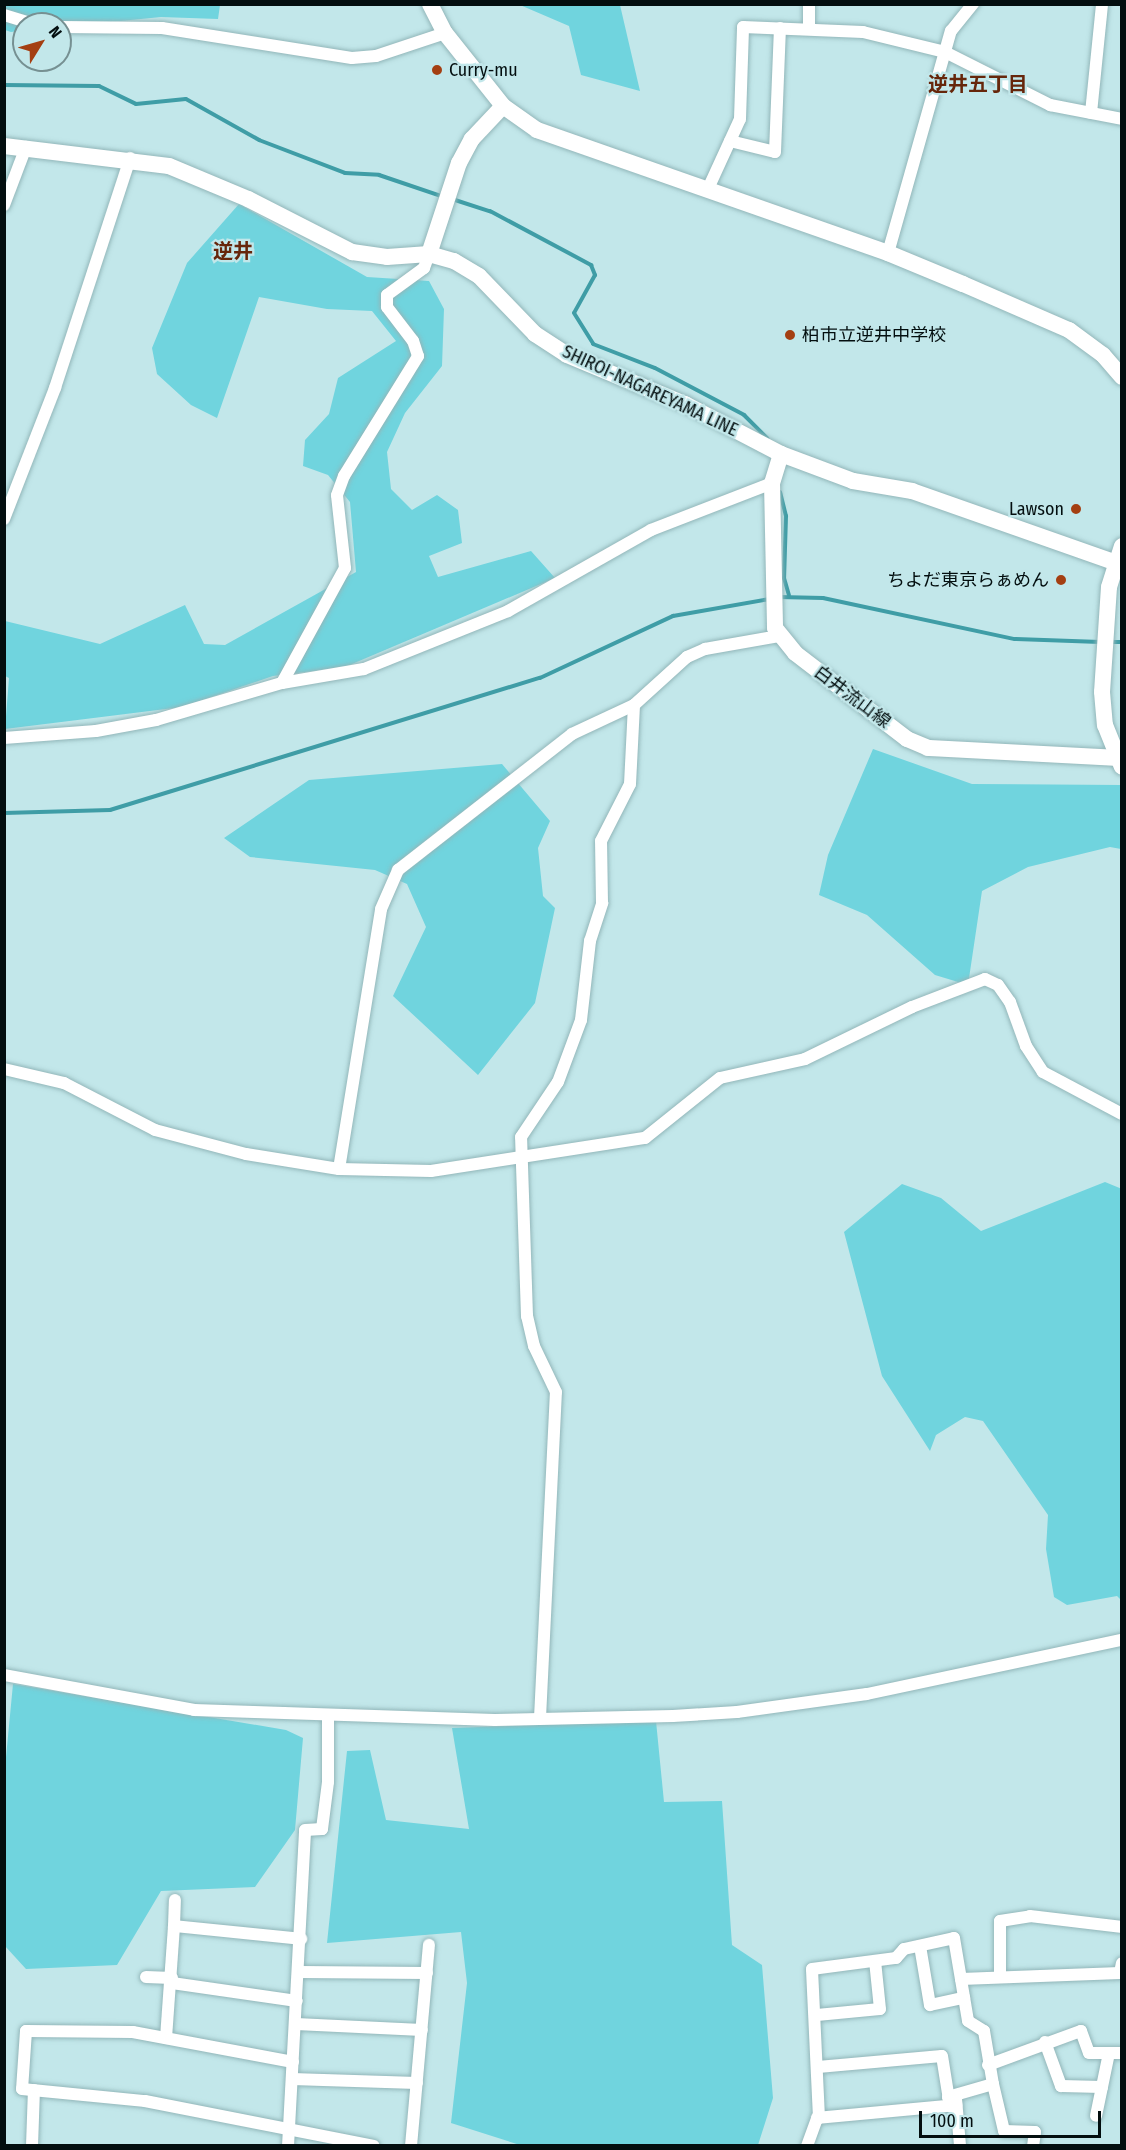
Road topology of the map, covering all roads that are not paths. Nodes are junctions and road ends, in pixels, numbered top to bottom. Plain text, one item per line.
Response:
1 (430, 4) edge
2 (809, 4) edge
3 (973, 4) edge
4 (1102, 4) edge
5 (72, 27) edge
6 (780, 28) junction
7 (809, 28) junction
8 (445, 33) junction
9 (945, 52) junction
10 (503, 106) junction
11 (1091, 113) junction
12 (1122, 119) edge
13 (730, 141) junction
14 (4, 146) edge
15 (27, 147) junction
16 (130, 158) junction
17 (707, 190) junction
18 (4, 205) edge
19 (888, 253) junction
20 (429, 254) junction
21 (1122, 377) edge
22 (781, 454) junction
23 (772, 483) junction
24 (4, 519) edge
25 (1122, 546) edge
26 (1118, 564) edge
27 (779, 636) junction
28 (282, 683) junction
29 (634, 705) junction
30 (4, 738) edge
31 (1119, 763) edge
32 (4, 1069) edge
33 (1122, 1114) edge
34 (522, 1157) junction
35 (339, 1169) junction
36 (1122, 1640) edge
37 (4, 1675) edge
38 (328, 1715) junction
39 (540, 1718) junction
40 (175, 1900) dead end
41 (174, 1926) junction
42 (1122, 1927) edge
43 (301, 1939) junction
44 (429, 1945) dead end
45 (920, 1946) junction
46 (875, 1961) junction
47 (1122, 1963) edge
48 (299, 1972) junction
49 (427, 1973) junction
50 (146, 1977) dead end
51 (1000, 1977) junction
52 (961, 1978) junction
53 (172, 1980) junction
54 (964, 1998) junction
55 (297, 2001) junction
56 (817, 2015) junction
57 (296, 2024) junction
58 (422, 2030) junction
59 (166, 2038) junction
60 (1045, 2042) junction
61 (1115, 2053) edge
62 (293, 2062) junction
63 (988, 2065) junction
64 (818, 2067) junction
65 (292, 2079) junction
66 (417, 2084) junction
67 (993, 2084) junction
68 (1102, 2087) junction
69 (33, 2090) junction
70 (953, 2101) junction
71 (1096, 2116) dead end
72 (819, 2118) junction
73 (289, 2132) junction
74 (32, 2145) edge
75 (288, 2145) edge
76 (374, 2145) edge
77 (411, 2145) edge
78 (807, 2145) edge
79 (960, 2145) edge
80 (1033, 2145) edge

1 - 8 street
2 - 7 street
3 - 9 street
4 - 11 street
5 - 8 street
6 - 7 street
6 - 13 street
6 - 13 street
7 - 9 street
8 - 10 street
9 - 11 street
9 - 19 street
10 - 17 street
10 - 20 street
11 - 12 street
13 - 17 street
14 - 15 street
15 - 16 street
15 - 18 street
16 - 20 street
16 - 24 street
17 - 19 street
19 - 21 street
20 - 22 street, SHIROI-NAGAREYAMA LINE
20 - 28 street
22 - 23 street
22 - 26 street, SHIROI-NAGAREYAMA LINE
23 - 27 street
23 - 28 street
25 - 26 street
26 - 31 street
27 - 29 street
27 - 31 street, 白井流山線
28 - 30 street
29 - 34 street
29 - 35 street
32 - 35 street
33 - 34 street
34 - 35 street
34 - 39 street
36 - 39 street
37 - 38 street
38 - 39 street
38 - 43 street
40 - 41 street
41 - 43 street
41 - 53 street
42 - 51 street
43 - 48 street
44 - 49 street
45 - 46 street
45 - 52 street
45 - 54 street
46 - 56 street
46 - 56 street
47 - 51 street
48 - 49 street
48 - 55 street
49 - 58 street
50 - 53 street
51 - 52 street
52 - 54 street
53 - 55 street
53 - 59 street
54 - 63 street
55 - 57 street
56 - 64 street
57 - 58 street
57 - 62 street
58 - 66 street
59 - 62 street
59 - 69 street
60 - 61 street
60 - 63 street
60 - 68 street
61 - 68 street
62 - 65 street
63 - 67 street
64 - 70 street
64 - 72 street
65 - 66 street
65 - 73 street
66 - 77 street
67 - 70 street
67 - 80 street
68 - 71 street
69 - 73 street
69 - 74 street
70 - 72 street
70 - 79 street
72 - 78 street
73 - 75 street
73 - 76 street

